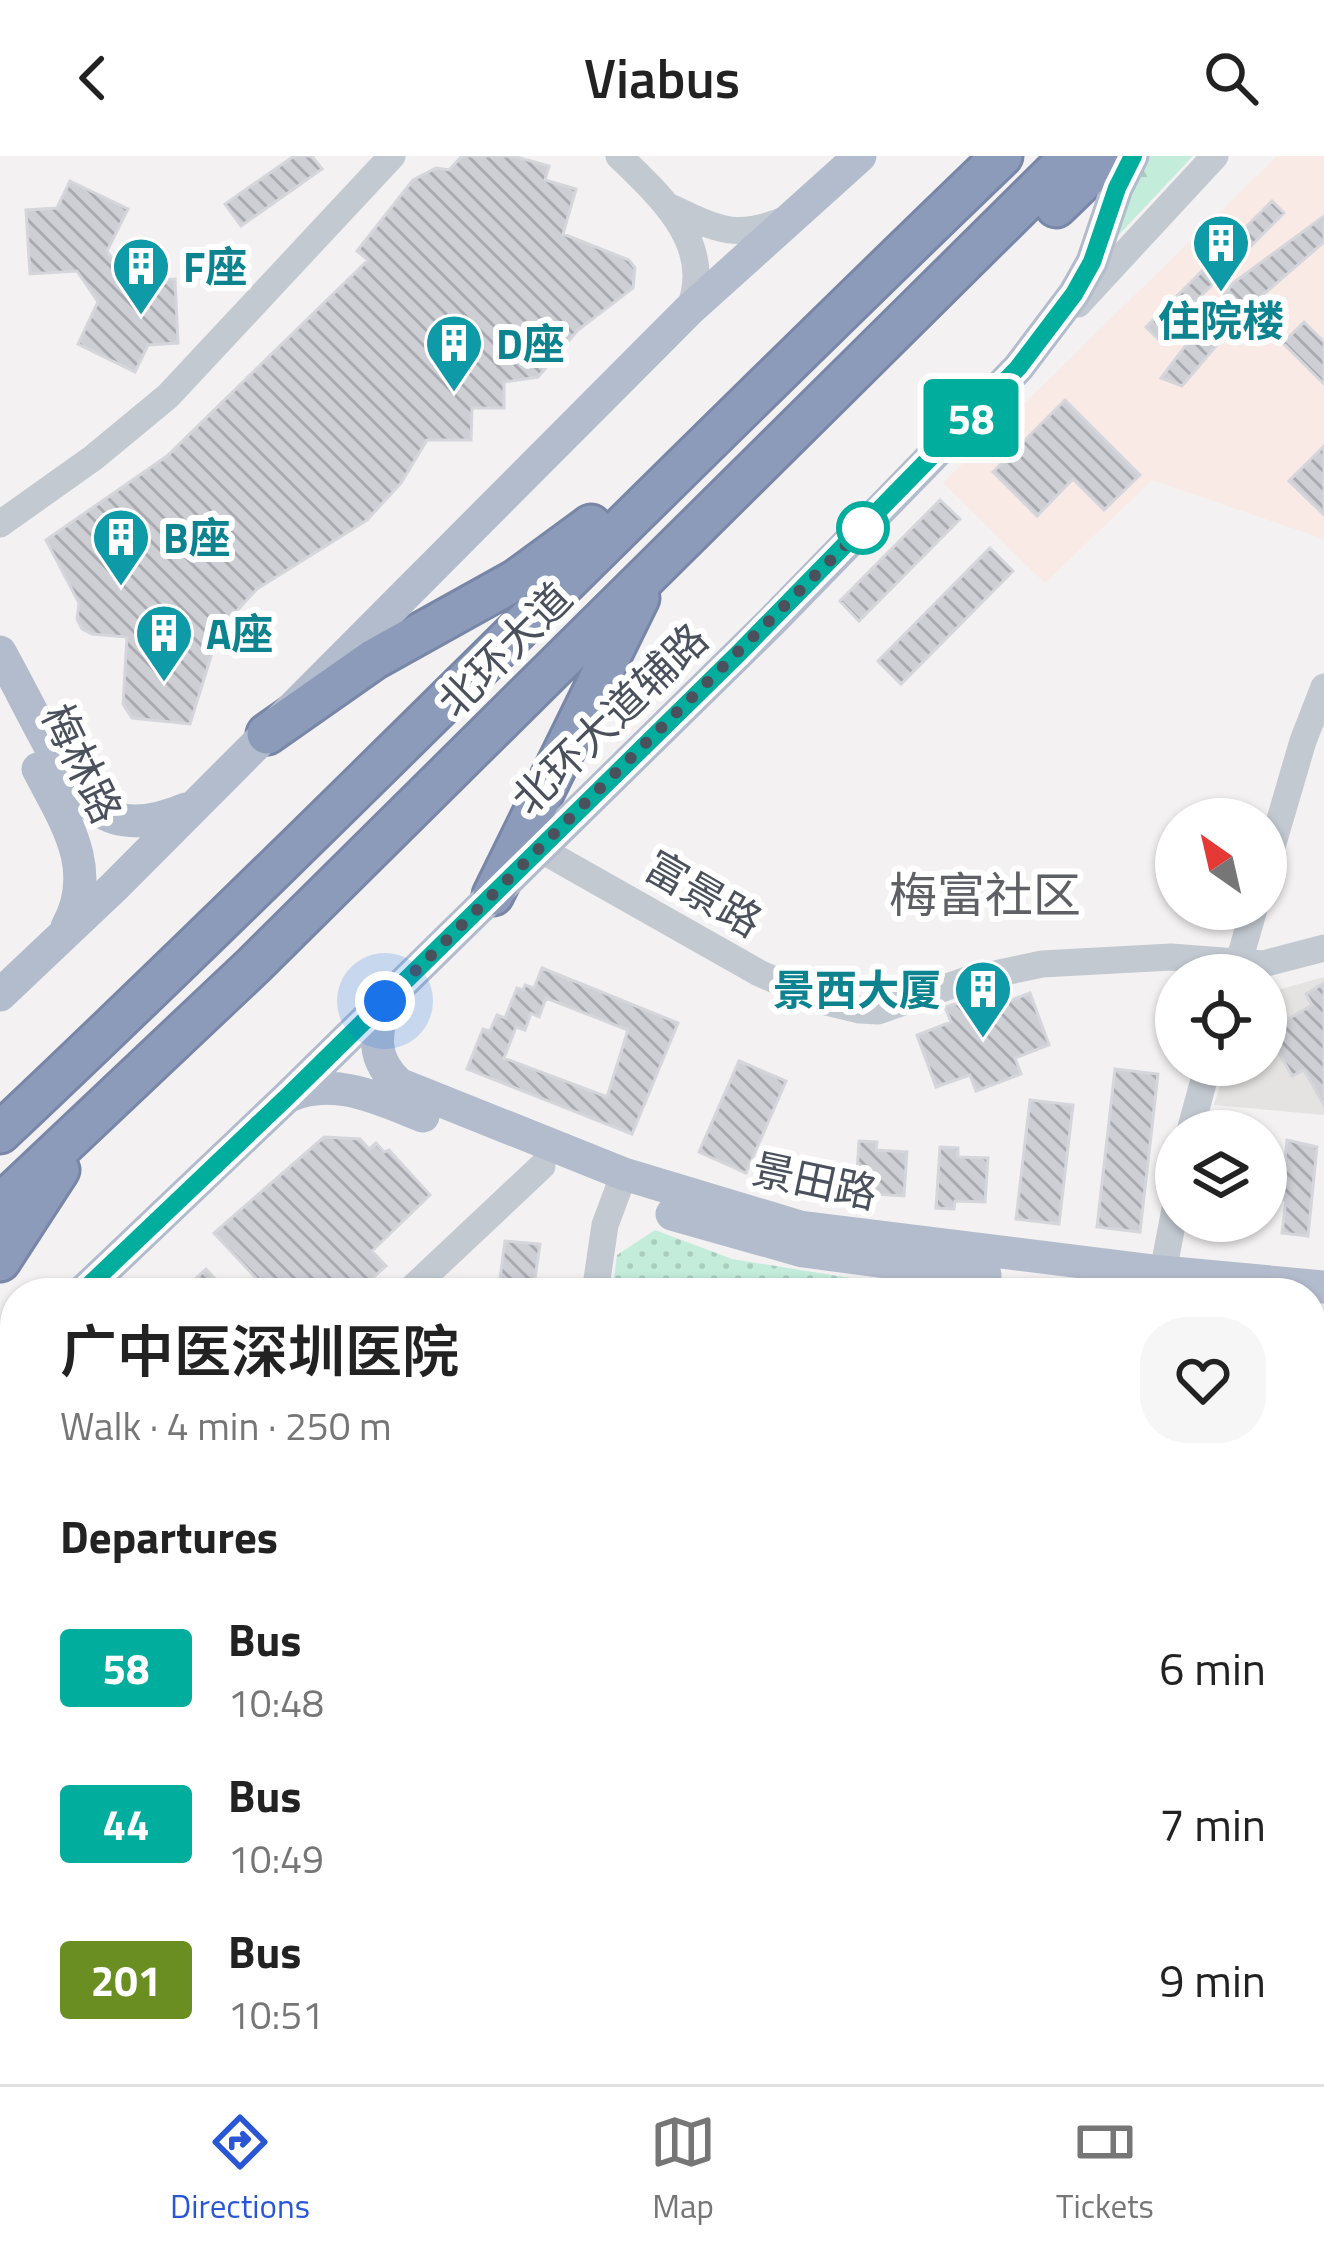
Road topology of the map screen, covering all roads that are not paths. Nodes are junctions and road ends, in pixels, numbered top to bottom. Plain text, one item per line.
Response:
1 (392, 156) edge
2 (619, 156) edge
3 (841, 156) edge
4 (860, 156) edge
5 (963, 156) edge
6 (1002, 156) edge
7 (1071, 156) edge
8 (1109, 156) edge
9 (1133, 156) edge
10 (1215, 156) edge
11 (802, 207) junction
12 (672, 208) junction
13 (689, 310) junction
14 (822, 328) junction
15 (875, 352) junction
16 (1018, 368) junction
17 (741, 406) junction
18 (0, 524) edge
19 (654, 568) junction
20 (0, 652) edge
21 (1324, 687) edge
22 (0, 696) edge
23 (267, 734) junction
24 (1286, 798) edge
25 (203, 799) junction
26 (540, 849) junction
27 (493, 895) junction
28 (59, 938) junction
29 (1324, 948) edge
30 (1155, 958) edge
31 (1287, 958) edge
32 (0, 995) edge
33 (385, 1001) junction
34 (287, 1097) junction
35 (95, 1116) junction
36 (0, 1133) edge
37 (542, 1166) junction
38 (620, 1184) junction
39 (0, 1205) edge
40 (1170, 1242) edge
41 (0, 1261) edge
42 (97, 1278) edge
43 (423, 1278) edge
44 (597, 1278) edge
45 (1098, 1278) edge
46 (1165, 1278) edge

1 - 18 street
2 - 12 street
3 - 11 street
4 - 11 main road
5 - 14 highway
6 - 14 highway, 北环大道
7 - 15 highway, 北环大道
8 - 15 highway
9 - 16 main road, 北环大道辅路
10 - 16 street
11 - 12 street
11 - 13 main road
12 - 13 street
13 - 23 main road
14 - 17 highway, 北环大道
15 - 19 highway, 北环大道
16 - 26 main road, 北环大道辅路
17 - 23 highway
17 - 36 highway, 北环大道
19 - 27 highway
19 - 35 highway, 北环大道
20 - 25 main road, 梅林路
21 - 24 street
22 - 28 main road, 梅林路
23 - 25 main road
25 - 28 main road
26 - 27 main road, 北环大道辅路
26 - 30 street, 富景路
27 - 33 main road, 北环大道辅路
28 - 32 main road
29 - 31 street, 富景路
33 - 34 main road, 北环大道辅路
33 - 38 main road, 景田路
34 - 37 main road, 景田路
34 - 42 main road, 北环大道辅路
35 - 39 highway, 北环大道
35 - 41 highway
37 - 38 main road, 景田路
37 - 43 street
38 - 44 street
38 - 45 main road, 景田路
40 - 46 street

